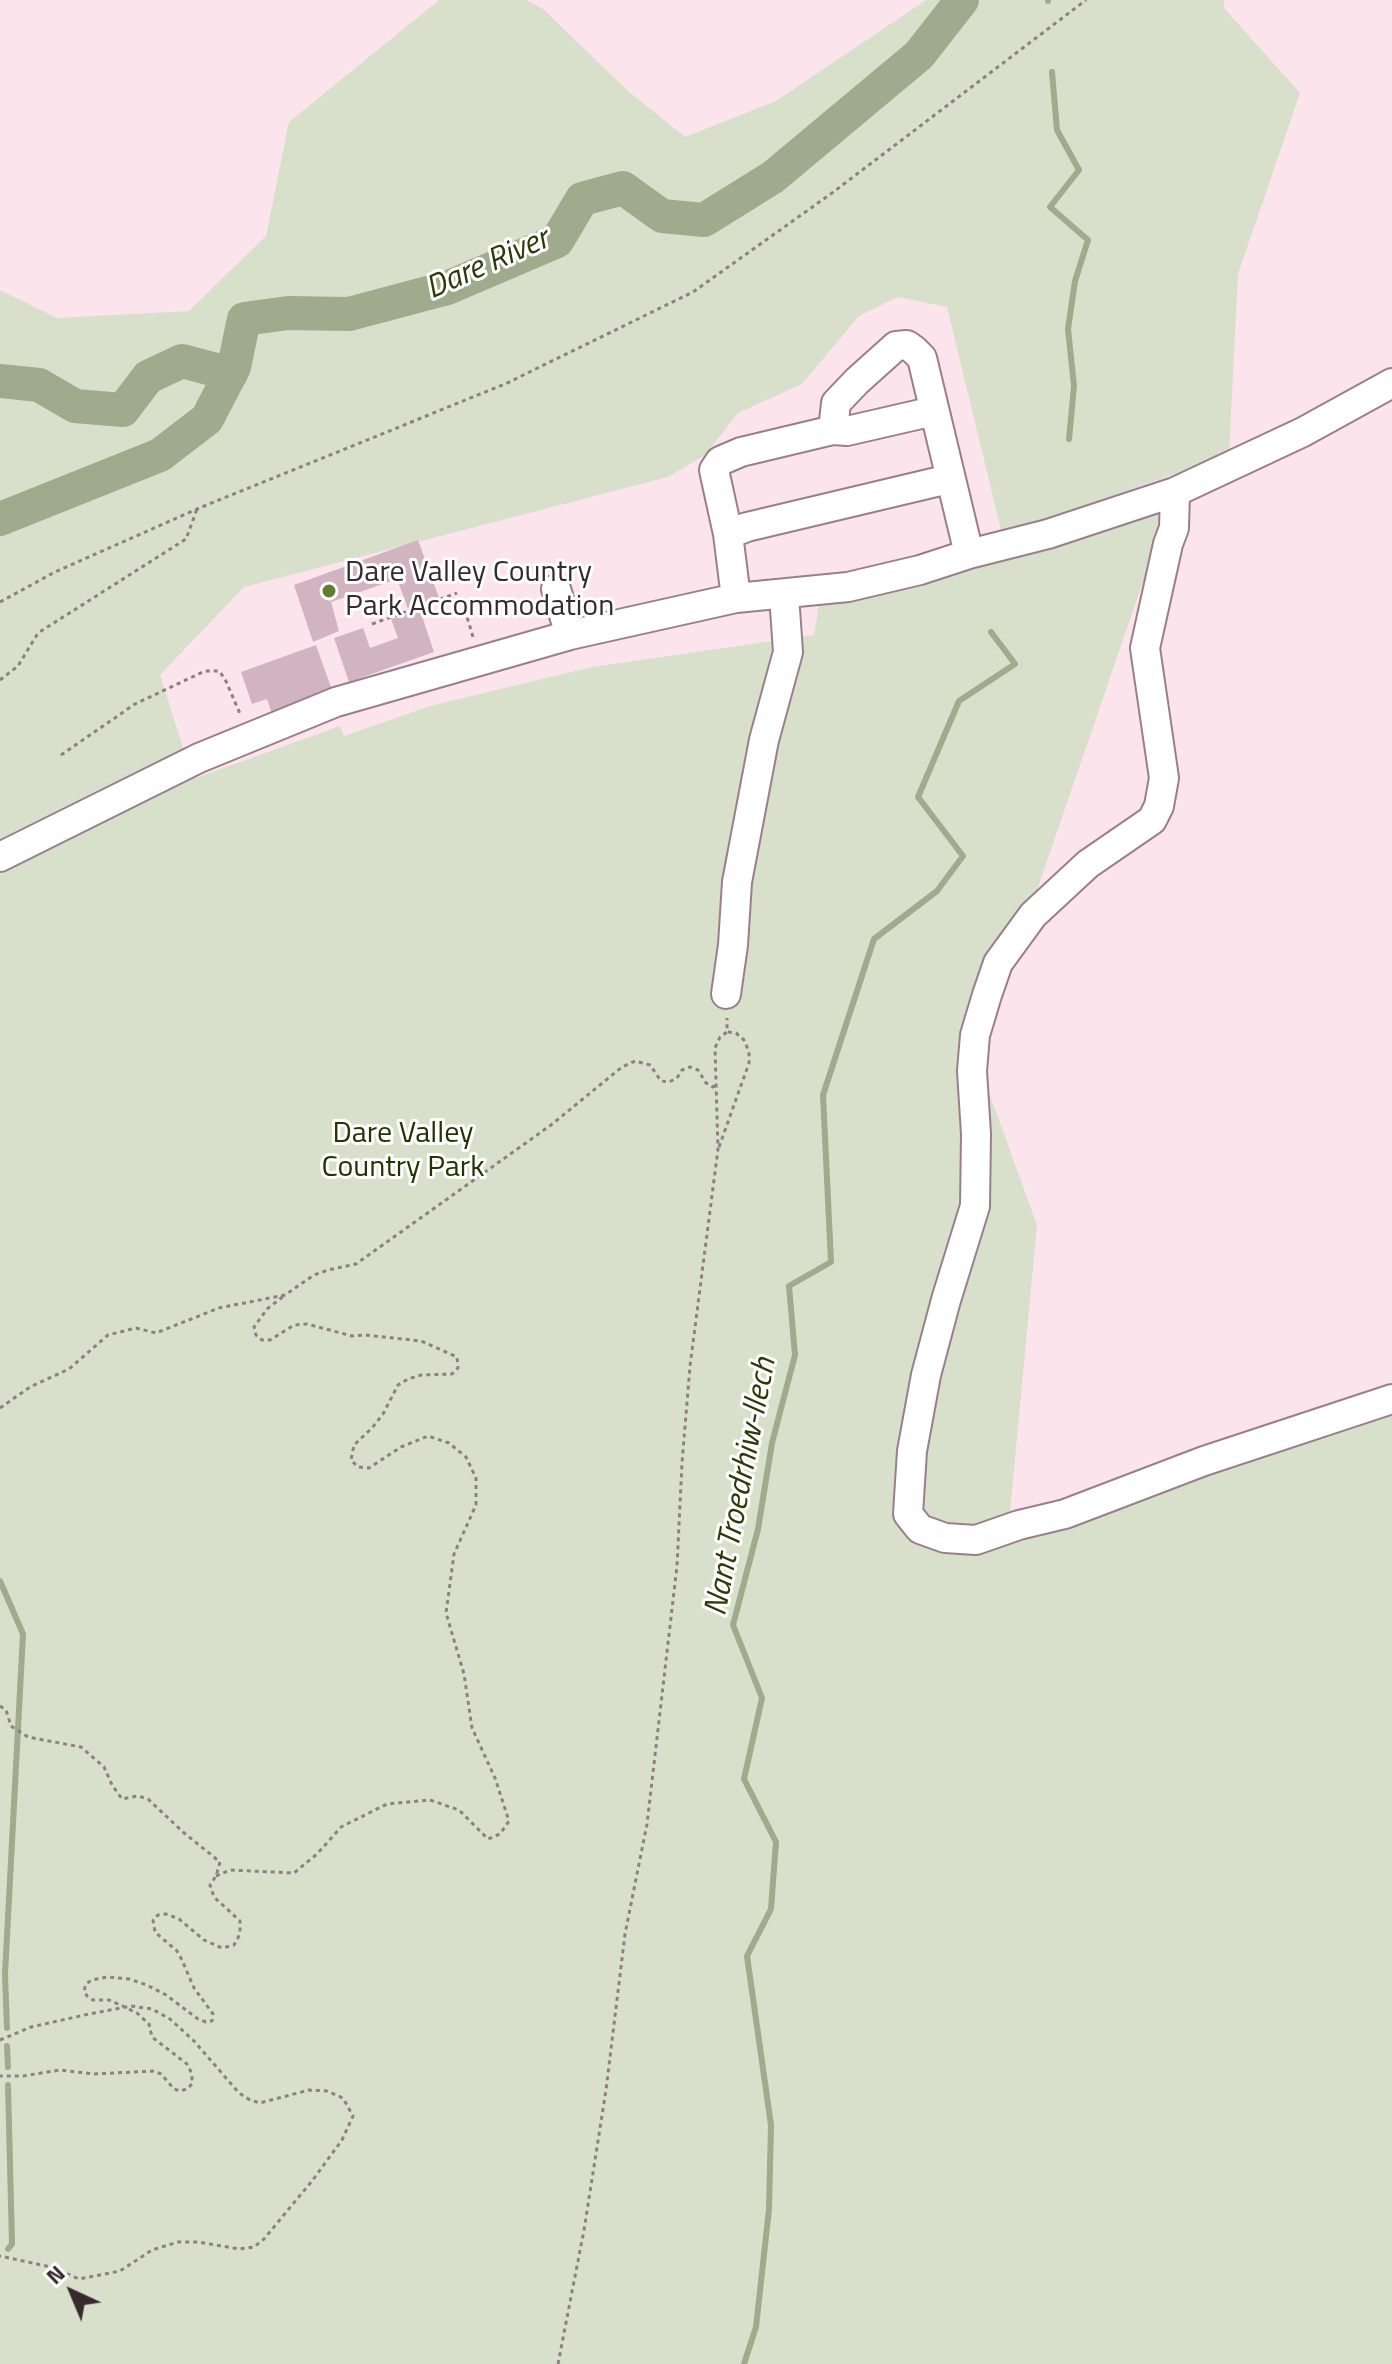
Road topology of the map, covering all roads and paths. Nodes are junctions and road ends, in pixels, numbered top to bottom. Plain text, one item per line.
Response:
1 (1086, 0) edge
2 (1392, 383) edge
3 (934, 411) junction
4 (833, 430) junction
5 (949, 479) junction
6 (1175, 492) junction
7 (197, 509) junction
8 (728, 534) junction
9 (969, 554) junction
10 (556, 589) dead end
11 (457, 593) dead end
12 (784, 595) junction
13 (736, 598) junction
14 (0, 602) edge
15 (465, 610) dead end
16 (372, 624) dead end
17 (570, 635) junction
18 (481, 660) junction
19 (0, 680) edge
20 (253, 736) junction
21 (61, 755) dead end
22 (0, 857) edge
23 (726, 994) joint
24 (727, 1032) junction
25 (718, 1085) junction
26 (718, 1149) junction
27 (285, 1295) junction
28 (1392, 1399) edge
29 (0, 1408) edge
30 (0, 1706) edge
31 (216, 1876) junction
32 (125, 2007) junction
33 (0, 2040) edge
34 (0, 2076) edge
35 (0, 2256) edge
36 (558, 2364) edge

1 - 7 path
2 - 6 lane
3 - 4 lane
3 - 4 lane
3 - 5 lane
4 - 8 lane
5 - 8 lane
5 - 9 lane
6 - 9 lane
6 - 28 lane
7 - 14 path
7 - 19 path
8 - 13 lane
9 - 12 lane
10 - 17 lane
11 - 16 path
12 - 13 lane
12 - 23 lane
13 - 17 lane
15 - 18 path
17 - 18 lane
18 - 20 lane
20 - 21 path
20 - 22 lane
23 - 24 path
24 - 25 path
24 - 26 path
25 - 26 path
25 - 27 path
26 - 36 path
27 - 29 path
27 - 31 path
30 - 31 path
31 - 32 path
32 - 33 path
32 - 34 path
32 - 35 path

